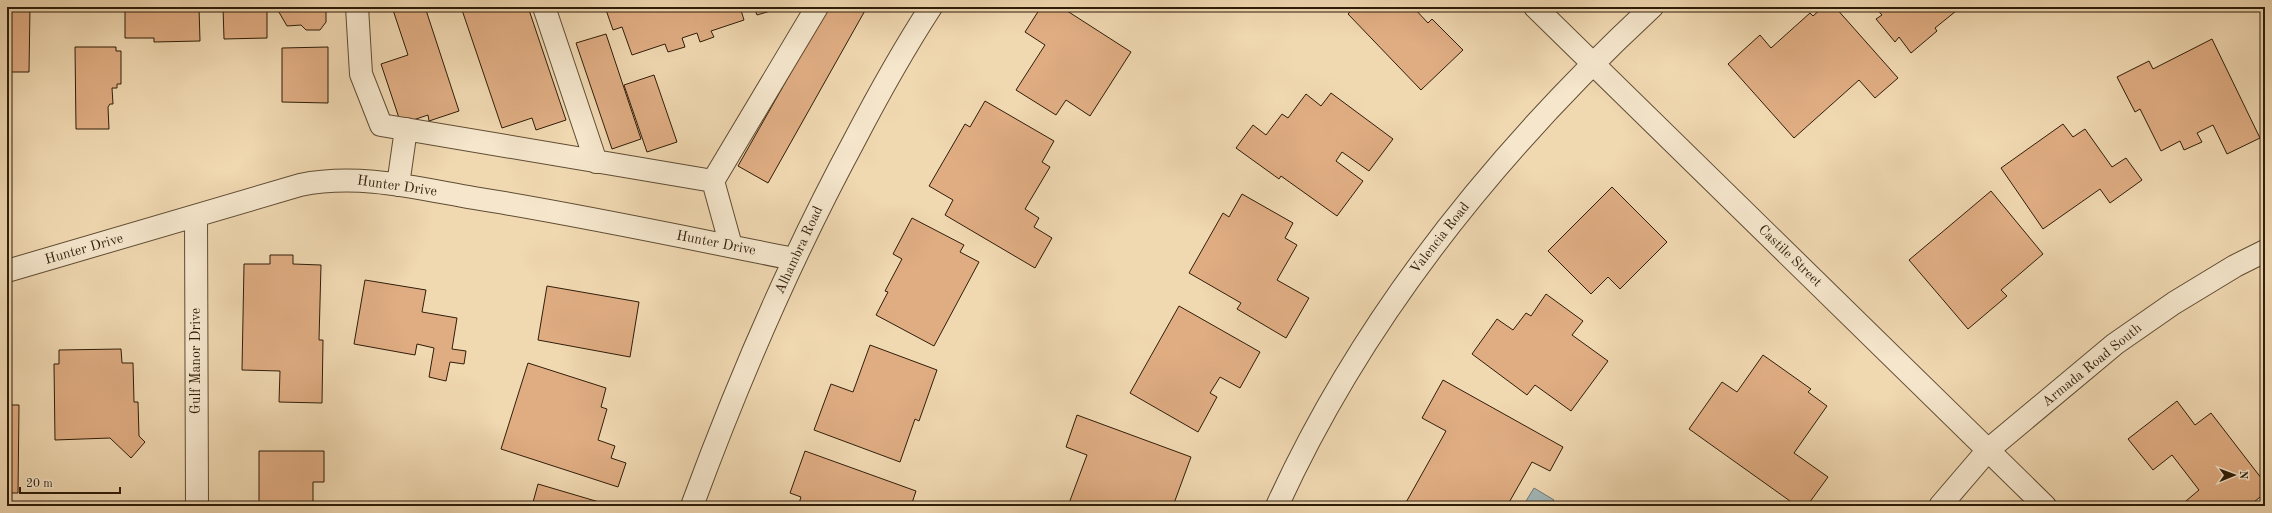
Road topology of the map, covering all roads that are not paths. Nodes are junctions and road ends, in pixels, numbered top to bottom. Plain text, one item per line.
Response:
1 (357, 7) edge
2 (544, 7) edge
3 (817, 7) edge
4 (931, 7) edge
5 (1535, 7) edge
6 (1652, 7) edge
7 (1592, 63) junction
8 (406, 129) junction
9 (596, 162) junction
10 (713, 181) junction
11 (398, 185) junction
12 (196, 216) junction
13 (731, 246) junction
14 (2265, 251) edge
15 (794, 259) junction
16 (7, 271) edge
17 (1988, 450) junction
18 (196, 506) edge
19 (692, 506) edge
20 (1277, 506) edge
21 (1940, 506) edge
22 (2044, 506) edge

1 - 8 street
2 - 9 street
3 - 10 street
4 - 15 street, Alhambra Road
5 - 7 street, Castile Street
6 - 7 street, Valencia Road
7 - 17 street, Castile Street
7 - 20 street, Valencia Road
8 - 9 street
8 - 11 street
9 - 10 street
10 - 13 street
11 - 12 street, Hunter Drive
11 - 13 street, Hunter Drive
12 - 16 street, Hunter Drive
12 - 18 street, Gulf Manor Drive
13 - 15 street, Hunter Drive
14 - 17 street, Armada Road South
15 - 19 street, Alhambra Road
17 - 21 street, Armada Road South
17 - 22 street, Castile Street

